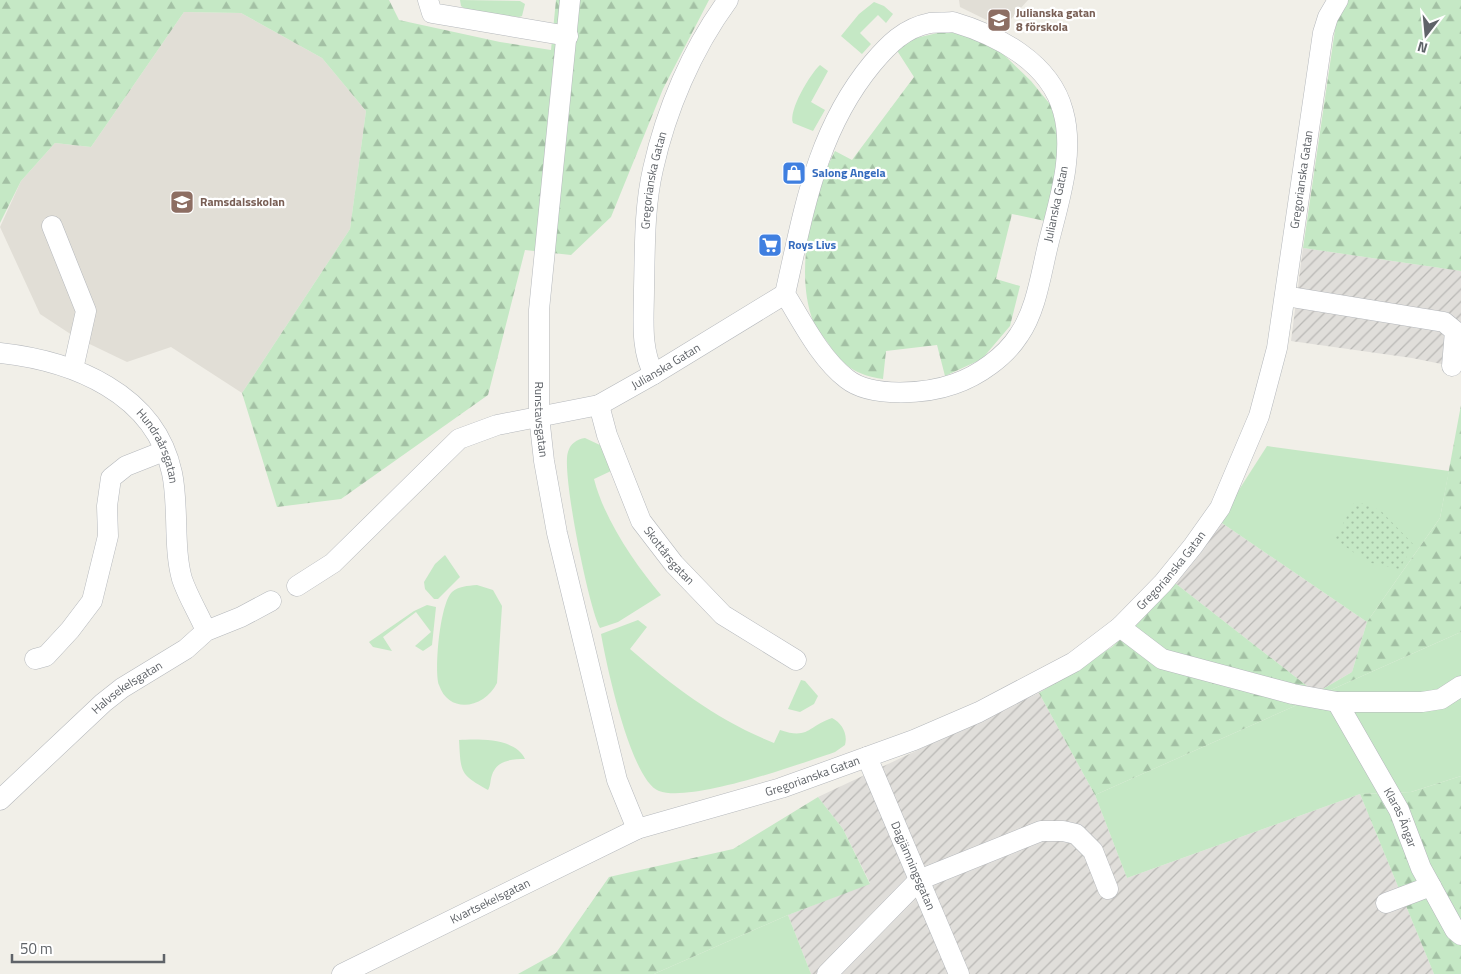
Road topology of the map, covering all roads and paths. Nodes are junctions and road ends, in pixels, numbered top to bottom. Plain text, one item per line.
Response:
1 (428, 0) edge
2 (570, 0) edge
3 (728, 0) edge
4 (1338, 0) edge
5 (568, 36) junction
6 (52, 226) dead end
7 (785, 294) junction
8 (1285, 296) junction
9 (0, 353) edge
10 (1452, 366) dead end
11 (73, 369) junction
12 (654, 374) junction
13 (599, 405) junction
14 (539, 416) junction
15 (164, 451) junction
16 (297, 586) dead end
17 (271, 600) dead end
18 (1120, 627) junction
19 (206, 631) junction
20 (35, 659) dead end
21 (796, 660) dead end
22 (1461, 686) edge
23 (1337, 702) junction
24 (868, 757) junction
25 (0, 800) edge
26 (637, 830) junction
27 (920, 880) junction
28 (1431, 886) junction
29 (1108, 888) dead end
30 (1386, 903) dead end
31 (1461, 935) edge
32 (342, 974) edge
33 (826, 974) edge
34 (959, 974) edge

1 - 5 street
2 - 5 street, Runstavsgatan
3 - 12 street, Gregorianska Gatan
4 - 8 street, Gregorianska Gatan
5 - 14 street, Runstavsgatan
6 - 11 street
7 - 7 street, Julianska Gatan
7 - 12 street, Julianska Gatan
8 - 10 street
8 - 18 street, Gregorianska Gatan
9 - 11 street, Hundraårsgatan
11 - 15 street, Hundraårsgatan
12 - 13 street, Julianska Gatan
13 - 14 street, Julianska Gatan
13 - 21 street, Skottårsgatan
14 - 16 street
14 - 26 street, Runstavsgatan
15 - 19 street, Hundraårsgatan
15 - 20 street
17 - 19 street, Halvsekelsgatan
18 - 23 street
18 - 24 street, Gregorianska Gatan
19 - 25 street, Halvsekelsgatan
22 - 23 street
23 - 28 street, Klaras Ängar
24 - 26 street, Gregorianska Gatan
24 - 27 street, Dagjämningsgatan
26 - 32 street, Kvartsekelsgatan
27 - 29 street
27 - 33 street
27 - 34 street, Dagjämningsgatan
28 - 30 street
28 - 31 street, Klaras Ängar

